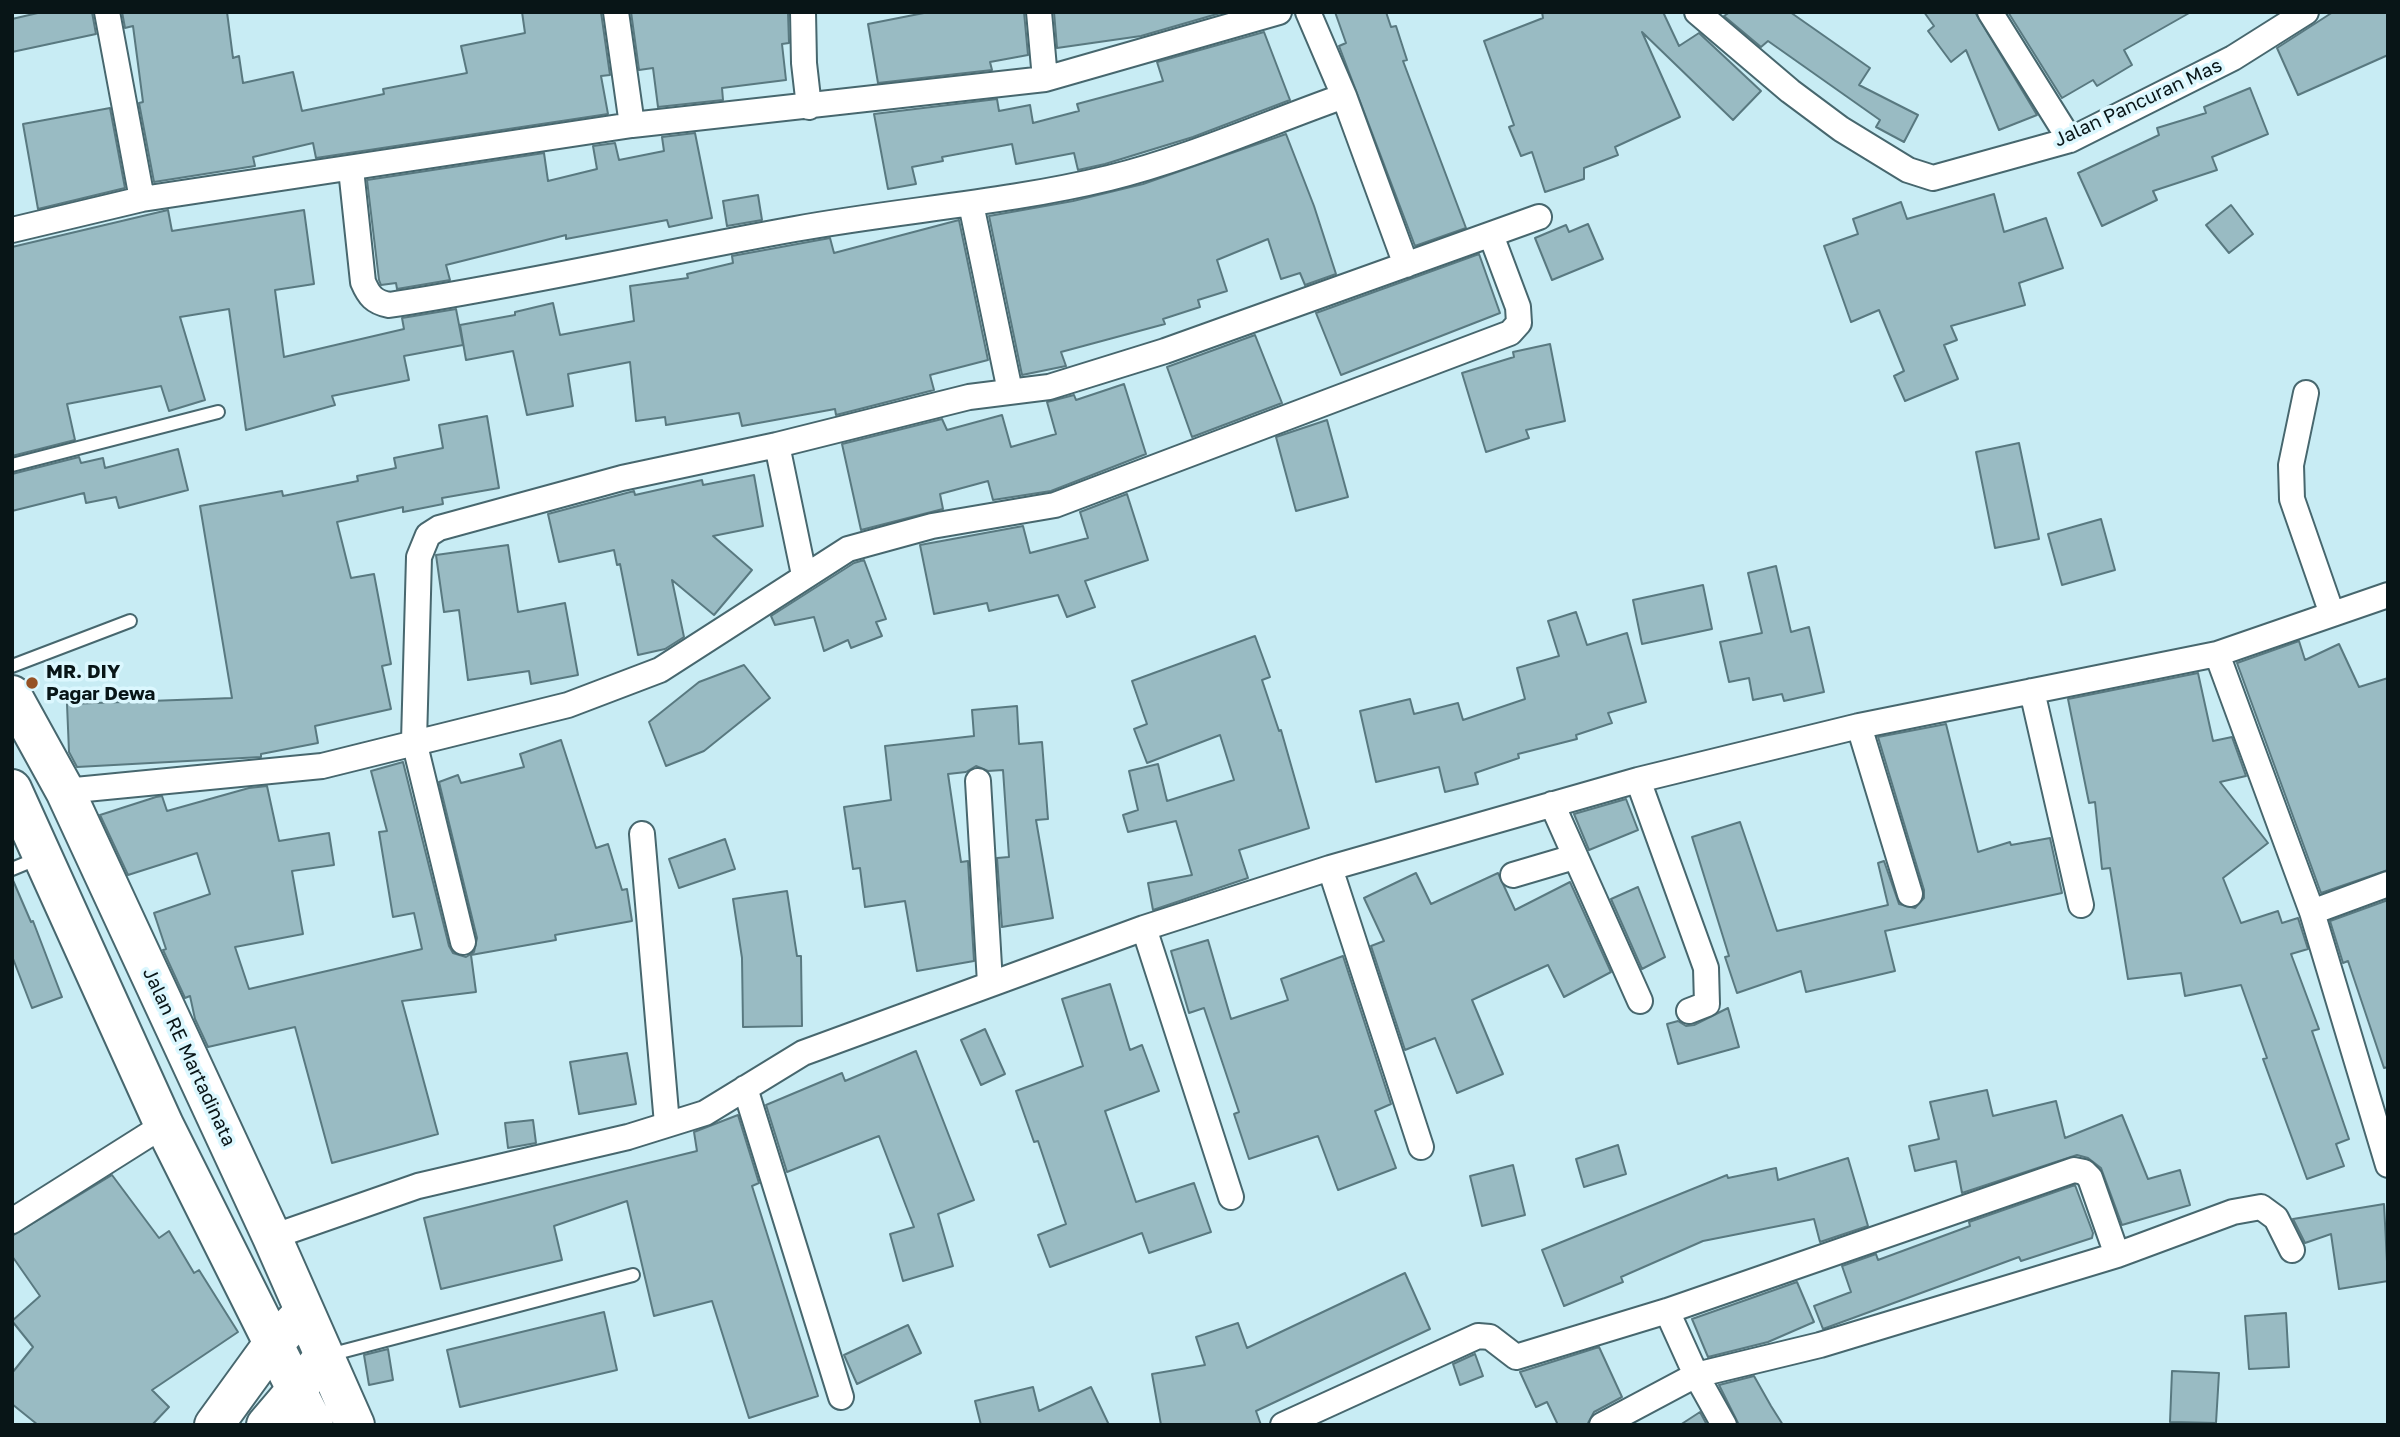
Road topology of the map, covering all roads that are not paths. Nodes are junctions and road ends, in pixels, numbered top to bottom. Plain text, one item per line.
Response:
1 (107, 12) edge
2 (616, 12) edge
3 (803, 12) edge
4 (1039, 12) edge
5 (1279, 12) edge
6 (1308, 12) edge
7 (1697, 12) edge
8 (1990, 12) edge
9 (2305, 12) edge
10 (1045, 79) junction
11 (1344, 96) junction
12 (809, 107) junction
13 (632, 125) junction
14 (2070, 139) junction
15 (351, 169) junction
16 (142, 199) junction
17 (971, 204) junction
18 (1539, 217) dead end
19 (12, 230) edge
20 (1491, 235) junction
21 (1406, 265) junction
22 (1010, 391) junction
23 (2306, 393) dead end
24 (218, 412) dead end
25 (777, 445) junction
26 (12, 465) edge
27 (804, 575) junction
28 (2388, 595) edge
29 (2332, 614) junction
30 (130, 621) dead end
31 (2217, 654) junction
32 (12, 666) edge
33 (2032, 691) junction
34 (12, 695) edge
35 (1859, 726) junction
36 (414, 741) junction
37 (1638, 780) junction
38 (978, 781) dead end
39 (65, 791) junction
40 (13, 794) edge
41 (1552, 804) junction
42 (642, 834) dead end
43 (1574, 857) junction
44 (27, 863) edge
45 (1330, 868) junction
46 (1513, 876) dead end
47 (2388, 884) edge
48 (1910, 894) dead end
49 (2081, 905) dead end
50 (2312, 912) junction
51 (1144, 928) junction
52 (463, 942) dead end
53 (989, 983) junction
54 (1640, 1001) dead end
55 (1689, 1011) dead end
56 (746, 1088) junction
57 (667, 1124) junction
58 (164, 1125) junction
59 (1421, 1147) dead end
60 (2388, 1165) edge
61 (1231, 1197) dead end
62 (12, 1221) edge
63 (272, 1237) junction
64 (2292, 1250) dead end
65 (2117, 1255) junction
66 (633, 1275) dead end
67 (1667, 1311) junction
68 (304, 1312) junction
69 (272, 1345) junction
70 (325, 1356) junction
71 (1696, 1375) junction
72 (297, 1388) junction
73 (841, 1397) dead end
74 (214, 1425) edge
75 (266, 1425) edge
76 (314, 1425) edge
77 (355, 1425) edge
78 (1283, 1425) edge
79 (1602, 1425) edge
80 (1724, 1425) edge

1 - 16 street
2 - 13 street
3 - 12 street
4 - 10 street
5 - 10 street
6 - 11 street
7 - 14 street, Jalan Pancuran Mas
8 - 14 street
9 - 14 street, Jalan Pancuran Mas
10 - 12 street
11 - 17 street
11 - 21 street
12 - 13 street
13 - 15 street
15 - 16 street
15 - 17 street
16 - 19 street
17 - 22 street
18 - 20 street
20 - 21 street
20 - 27 street
21 - 22 street
22 - 25 street
23 - 29 street
24 - 26 lane
25 - 27 street
25 - 36 street
27 - 36 street
28 - 29 street
29 - 31 street
30 - 32 lane
31 - 33 street
31 - 50 street
33 - 35 street
33 - 49 street
34 - 39 main road, Jalan RE Martadinata
35 - 37 street
35 - 48 street
36 - 39 street
36 - 52 street
37 - 41 street
37 - 55 street
38 - 53 street
39 - 63 main road, Jalan RE Martadinata
40 - 44 main road
41 - 43 street
41 - 45 street
42 - 57 street
43 - 46 street
43 - 54 street
44 - 58 main road
45 - 51 street
45 - 59 street
47 - 50 street
50 - 60 street
51 - 53 street
51 - 61 street
53 - 56 street
56 - 57 street
56 - 73 street
57 - 63 street
58 - 62 street
58 - 69 main road
63 - 68 main road, Jalan RE Martadinata
64 - 65 street
65 - 67 street
65 - 71 street
66 - 70 lane
67 - 71 street
67 - 78 street
68 - 69 main road
68 - 70 main road, Jalan RE Martadinata
69 - 72 main road
69 - 74 main road
70 - 72 main road
70 - 77 main road, Jalan RE Martadinata
71 - 79 street
71 - 80 street
72 - 75 main road
72 - 76 main road

